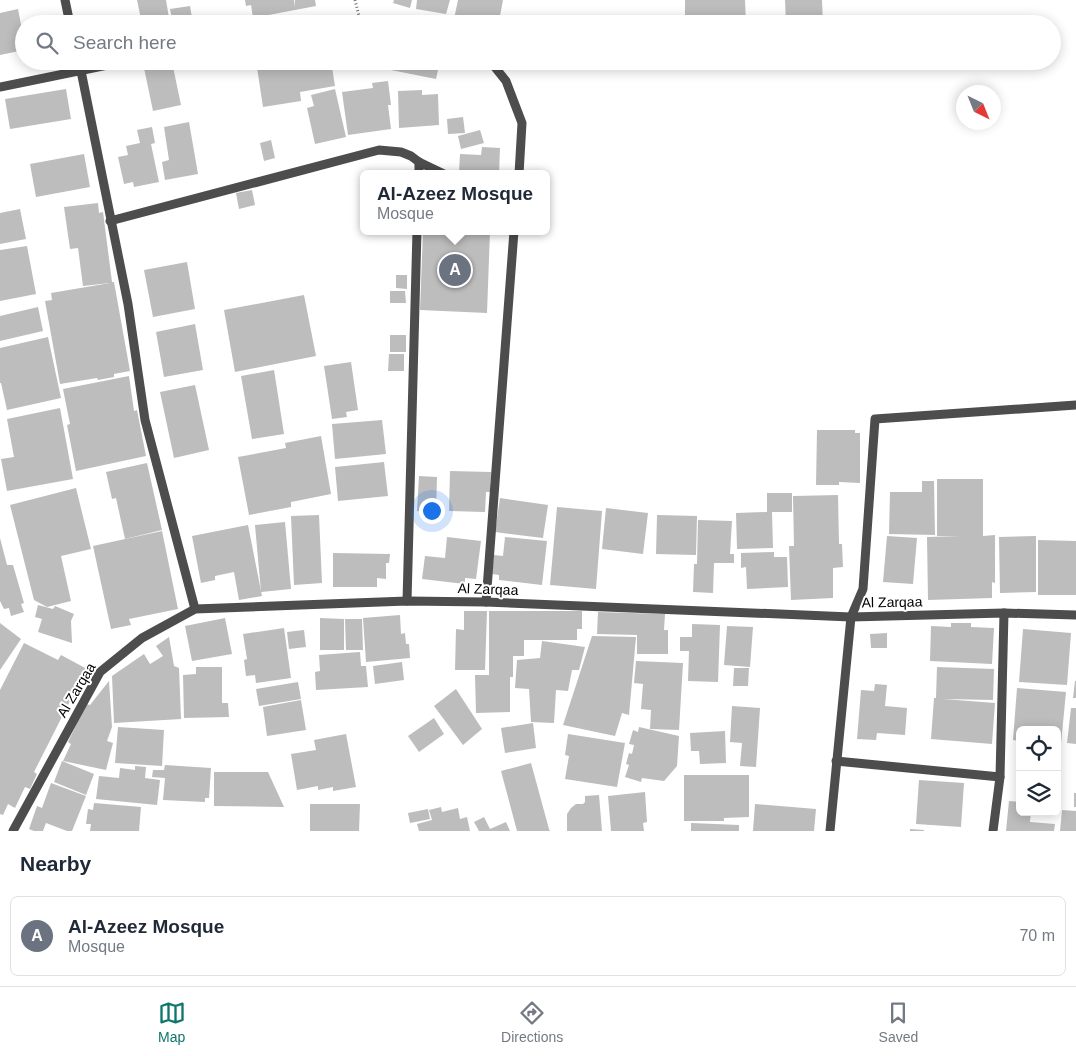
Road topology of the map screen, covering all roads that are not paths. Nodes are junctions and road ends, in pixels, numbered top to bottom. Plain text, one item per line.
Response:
1 (65, 0) edge
2 (68, 15) edge
3 (86, 70) edge
4 (497, 70) edge
5 (81, 71) junction
6 (0, 88) edge
7 (419, 162) junction
8 (419, 170) edge
9 (436, 170) edge
10 (519, 170) edge
11 (110, 220) junction
12 (417, 235) edge
13 (514, 235) edge
14 (1076, 405) edge
15 (407, 600) junction
16 (486, 602) junction
17 (195, 609) junction
18 (1004, 613) junction
19 (1076, 615) edge
20 (851, 617) junction
21 (836, 761) junction
22 (1000, 777) junction
23 (13, 831) edge
24 (830, 831) edge
25 (993, 831) edge

1 - 2 street
3 - 5 street
4 - 10 street
5 - 6 street
5 - 11 street
7 - 8 street
7 - 9 street
7 - 11 street
11 - 17 street
12 - 15 street
13 - 16 street
14 - 20 street
15 - 16 street, Al Zarqaa
15 - 17 street, Al Zarqaa
16 - 20 street, Al Zarqaa
17 - 23 street, Al Zarqaa
18 - 19 street, Al Zarqaa
18 - 20 street, Al Zarqaa
18 - 22 street
20 - 21 street
21 - 22 street
21 - 24 street
22 - 25 street

